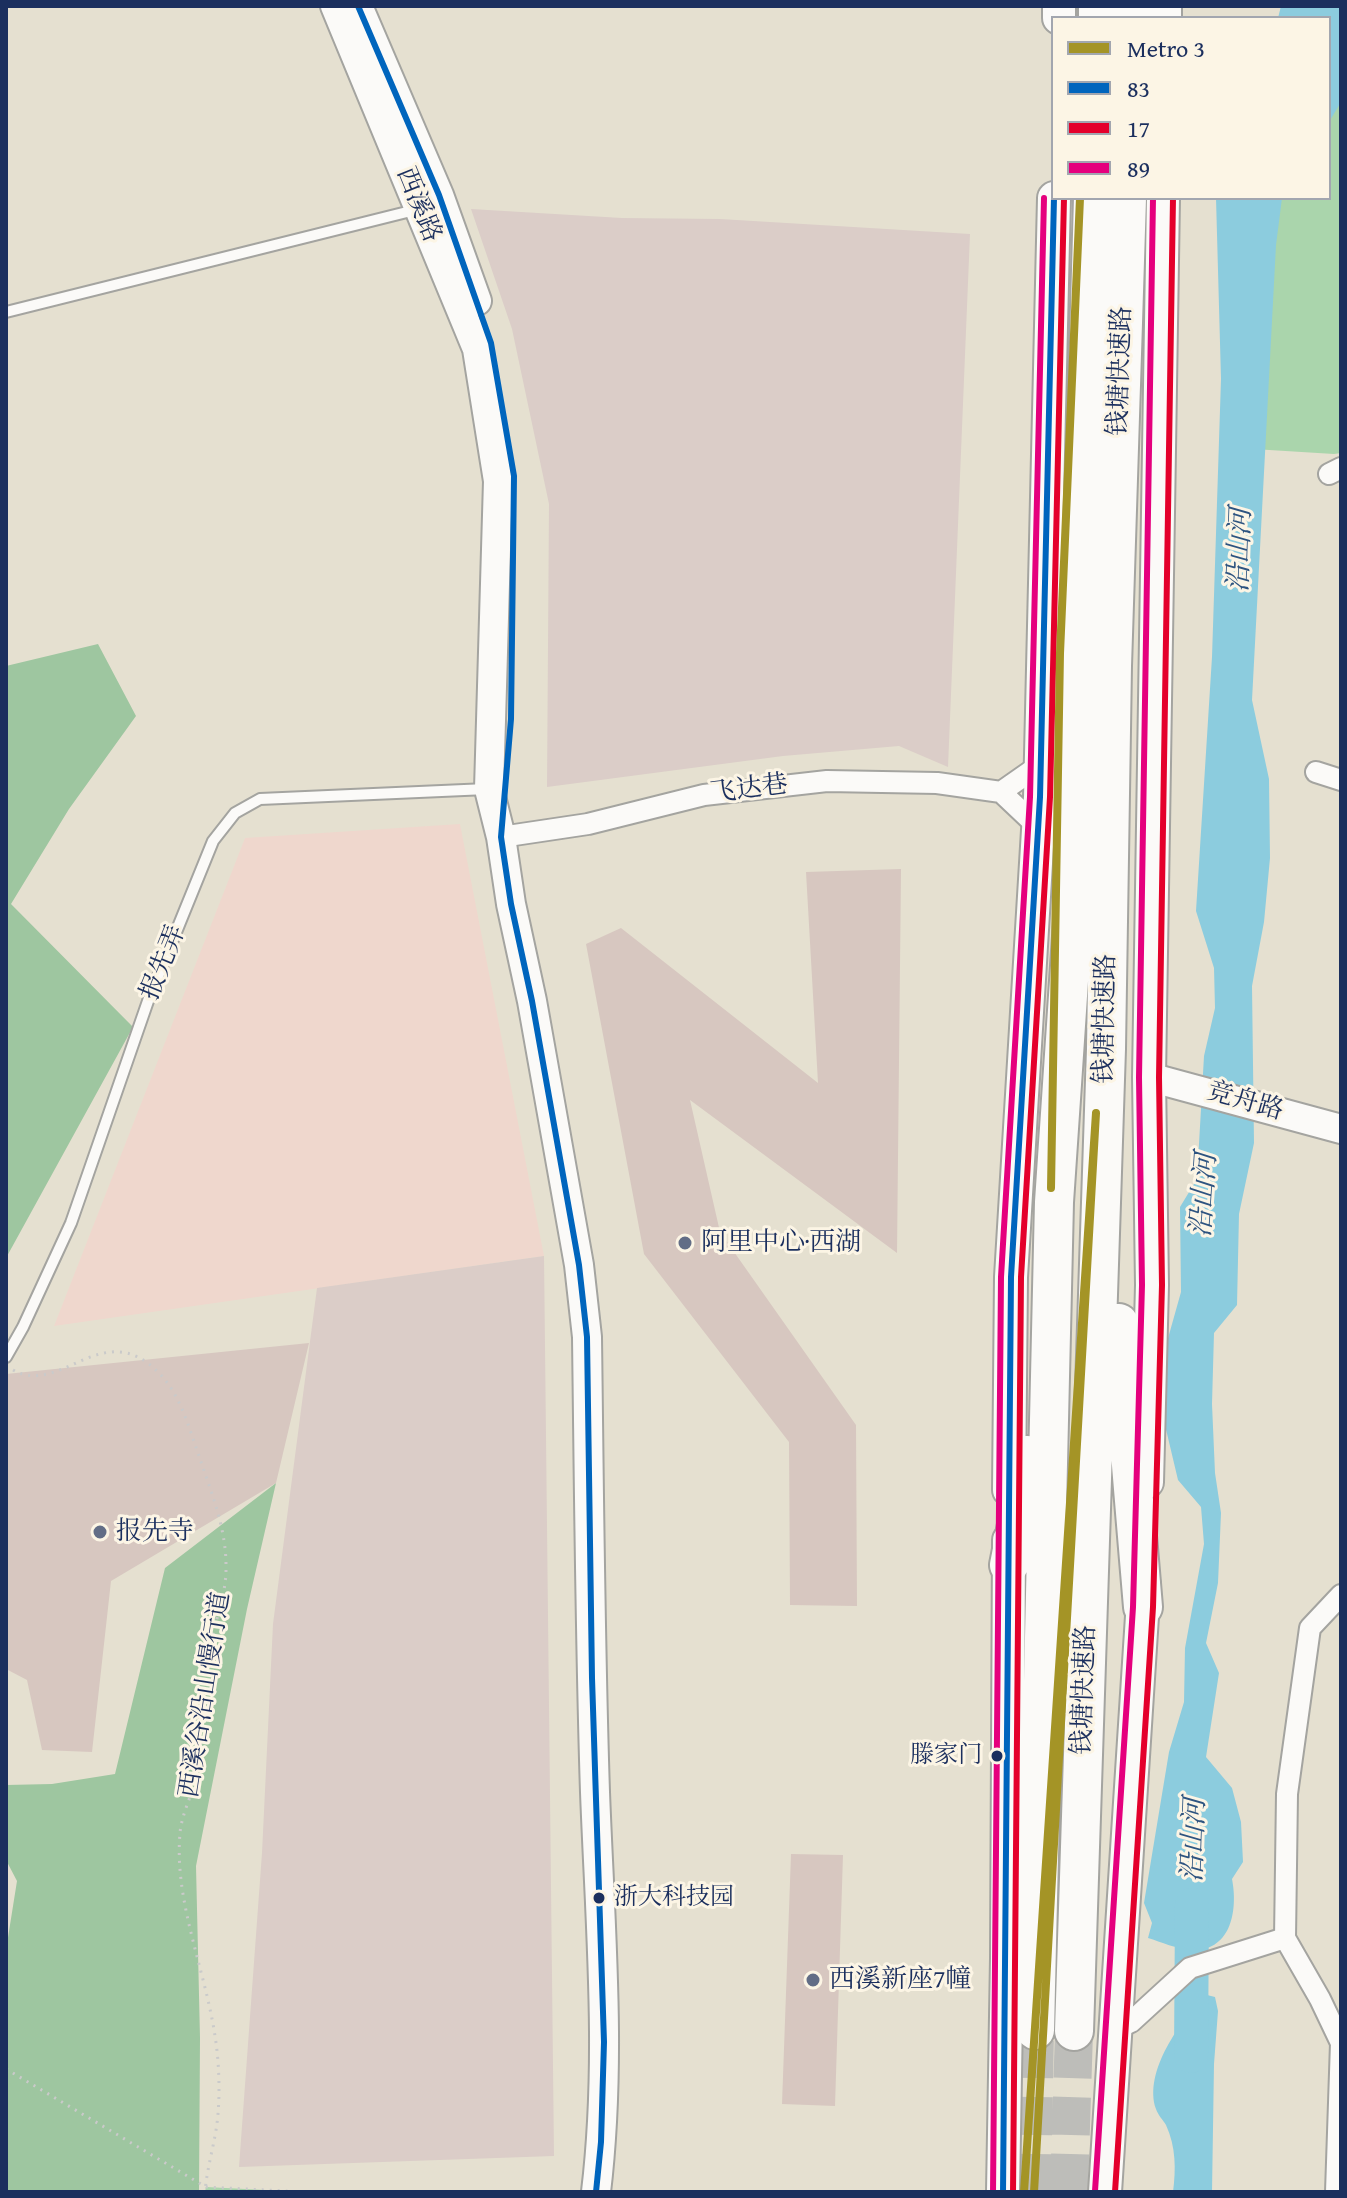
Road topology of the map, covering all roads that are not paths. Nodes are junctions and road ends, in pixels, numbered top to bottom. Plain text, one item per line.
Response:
1 (335, 6) edge
2 (358, 6) edge
3 (1054, 200) edge
4 (1093, 200) edge
5 (1127, 200) edge
6 (1163, 200) edge
7 (420, 209) junction
8 (6, 312) edge
9 (1041, 764) junction
10 (1316, 772) dead end
11 (1341, 780) edge
12 (489, 789) junction
13 (1001, 792) junction
14 (1038, 827) junction
15 (501, 837) junction
16 (1106, 1049) junction
17 (1149, 1077) junction
18 (1341, 1129) edge
19 (1054, 1202) junction
20 (6, 1357) edge
21 (1009, 1565) junction
22 (1341, 1595) edge
23 (1143, 1607) junction
24 (1285, 1938) junction
25 (1035, 2030) tunnel mouth
26 (1114, 2030) junction
27 (1074, 2031) tunnel mouth
28 (596, 2192) edge
29 (1003, 2192) edge
30 (1105, 2192) edge
31 (1336, 2192) edge

1 - 7 main road, 西溪路
2 - 15 main road, 西溪路
3 - 9 main road
4 - 19 highway, 钱塘快速路
5 - 16 highway, 钱塘快速路
6 - 17 main road
7 - 8 lane
7 - 12 main road, 西溪路
9 - 13 street
9 - 14 main road
10 - 11 street
12 - 15 main road, 西溪路
12 - 20 lane, 报先弄
13 - 14 street
13 - 15 street, 飞达巷
14 - 21 main road
15 - 28 main road, 西溪路
16 - 23 highway
16 - 27 highway, 钱塘快速路
17 - 18 main road, 竞舟路
17 - 23 main road
19 - 21 highway
19 - 25 highway, 钱塘快速路
21 - 29 main road
22 - 24 street
23 - 26 main road
24 - 26 street
24 - 31 street
26 - 30 main road

